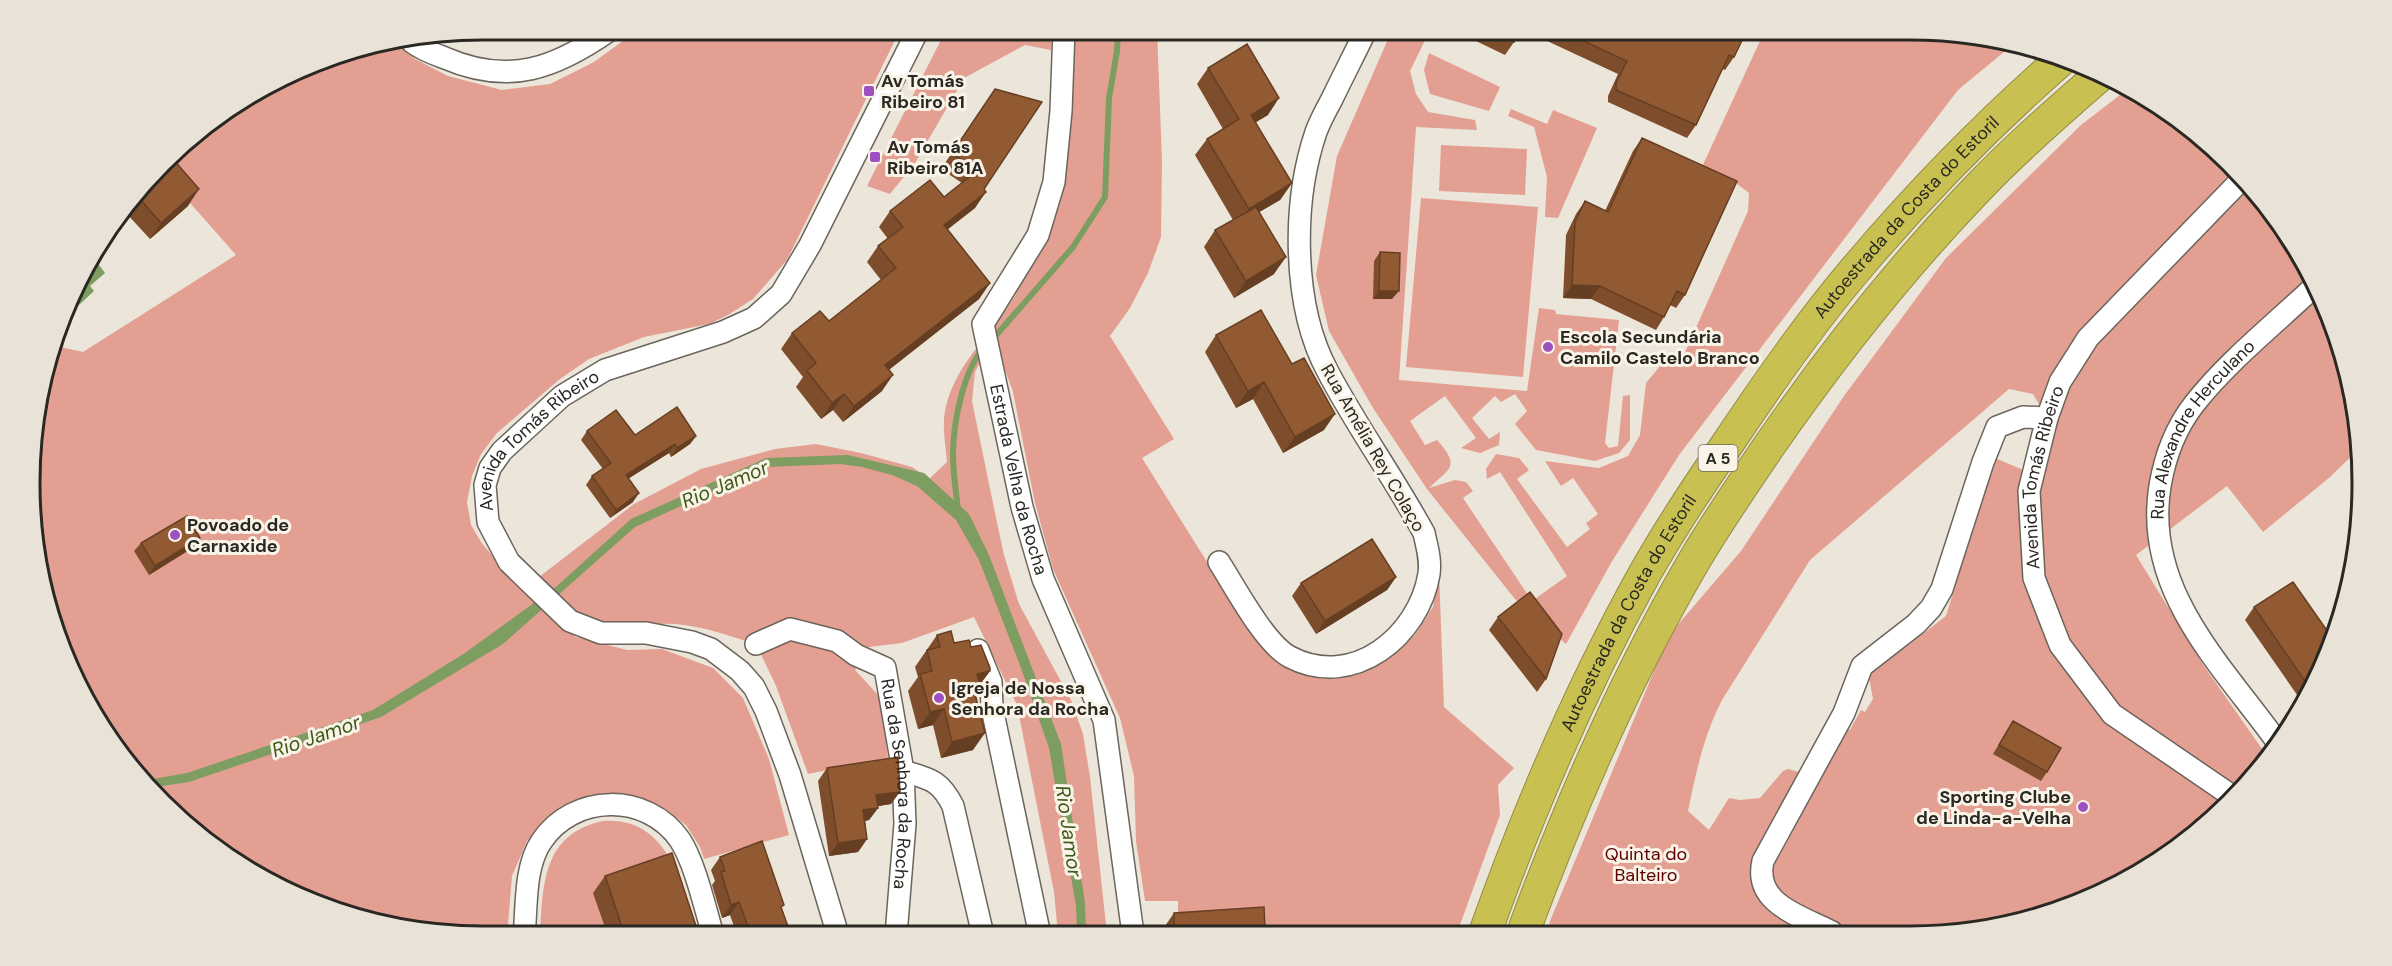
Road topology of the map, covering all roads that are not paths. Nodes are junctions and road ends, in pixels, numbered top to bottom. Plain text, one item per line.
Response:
1 (596, 40) edge
2 (913, 40) edge
3 (1064, 40) edge
4 (1361, 40) edge
5 (417, 45) edge
6 (2055, 66) edge
7 (2094, 81) edge
8 (2236, 185) edge
9 (2308, 292) edge
10 (2047, 418) junction
11 (1219, 562) dead end
12 (756, 644) dead end
13 (978, 650) edge
14 (2272, 735) edge
15 (903, 771) junction
16 (2226, 792) edge
17 (525, 926) edge
18 (710, 926) edge
19 (835, 926) edge
20 (897, 926) edge
21 (982, 926) edge
22 (1038, 926) edge
23 (1131, 926) edge
24 (1488, 926) edge
25 (1526, 926) edge
26 (1821, 926) edge

1 - 5 street
2 - 19 street, Avenida Tomás Ribeiro
3 - 23 street, Estrada Velha da Rocha
4 - 11 street, Rua Amélia Rey Colaço
6 - 24 highway, Autoestrada da Costa do Estoril / A 5
7 - 25 highway, Autoestrada da Costa do Estoril / A 5
8 - 10 street, Avenida Tomás Ribeiro
9 - 14 street, Rua Alexandre Herculano
10 - 16 street, Avenida Tomás Ribeiro
10 - 26 street
12 - 15 street, Rua da Senhora da Rocha
13 - 22 street
15 - 20 street, Rua da Senhora da Rocha
15 - 21 street
17 - 18 street

